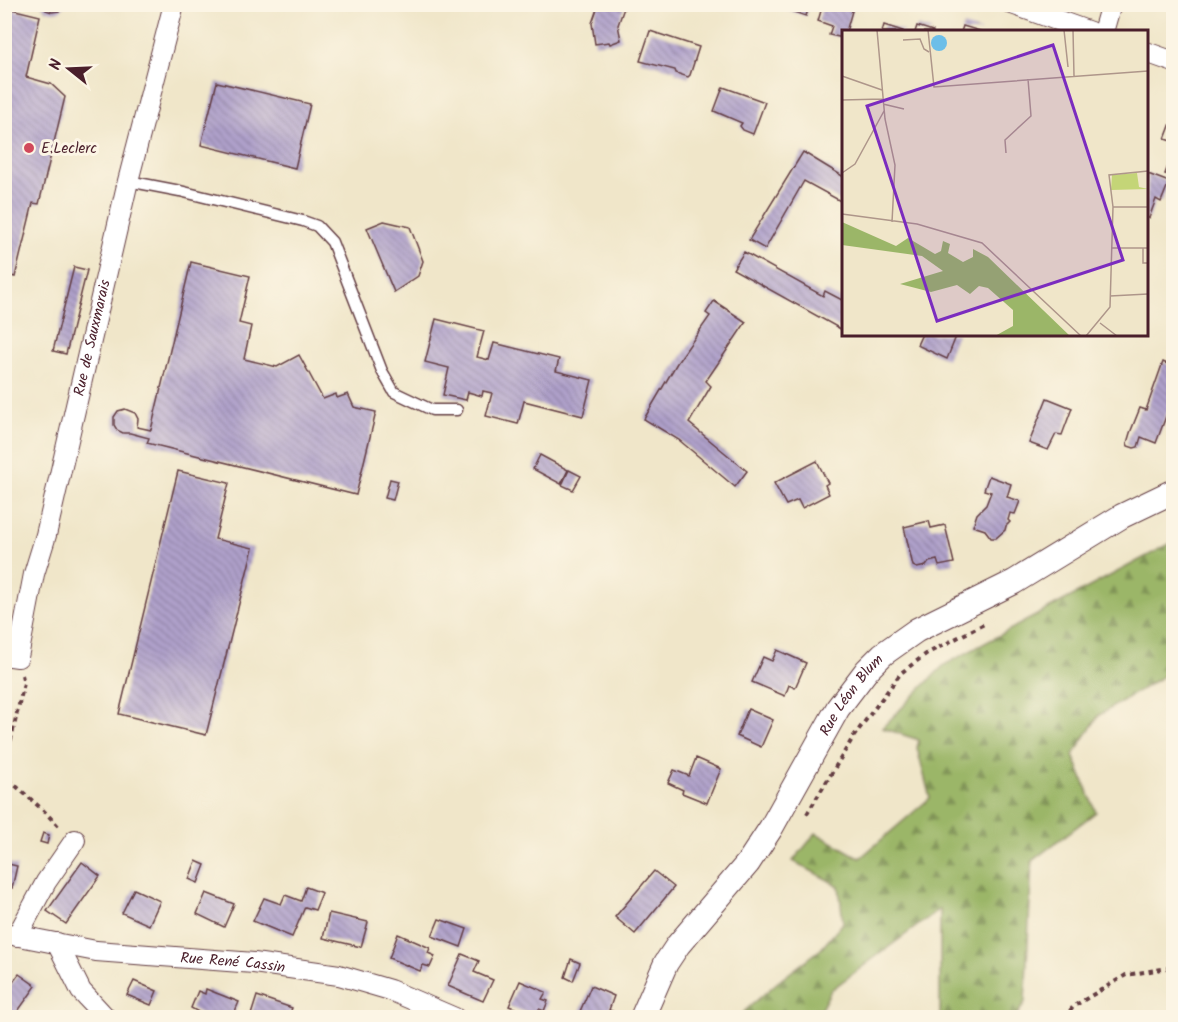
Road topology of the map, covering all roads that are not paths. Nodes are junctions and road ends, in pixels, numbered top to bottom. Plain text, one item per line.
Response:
1 (174, 4) edge
2 (1012, 4) edge
3 (1111, 4) edge
4 (1084, 30) edge
5 (1104, 30) edge
6 (1148, 53) edge
7 (1173, 62) edge
8 (128, 181) junction
9 (457, 410) dead end
10 (1173, 491) edge
11 (11, 656) edge
12 (75, 840) road end
13 (11, 934) edge
14 (57, 943) junction
15 (106, 1017) edge
16 (455, 1017) edge
17 (642, 1017) edge

1 - 8 street, Rue de Sauxmarais
2 - 4 street
3 - 5 street
6 - 7 street
8 - 9 lane
8 - 11 street, Rue de Sauxmarais
10 - 17 street, Rue Léon Blum
12 - 13 street
13 - 14 street, Rue René Cassin
14 - 15 street
14 - 16 street, Rue René Cassin

